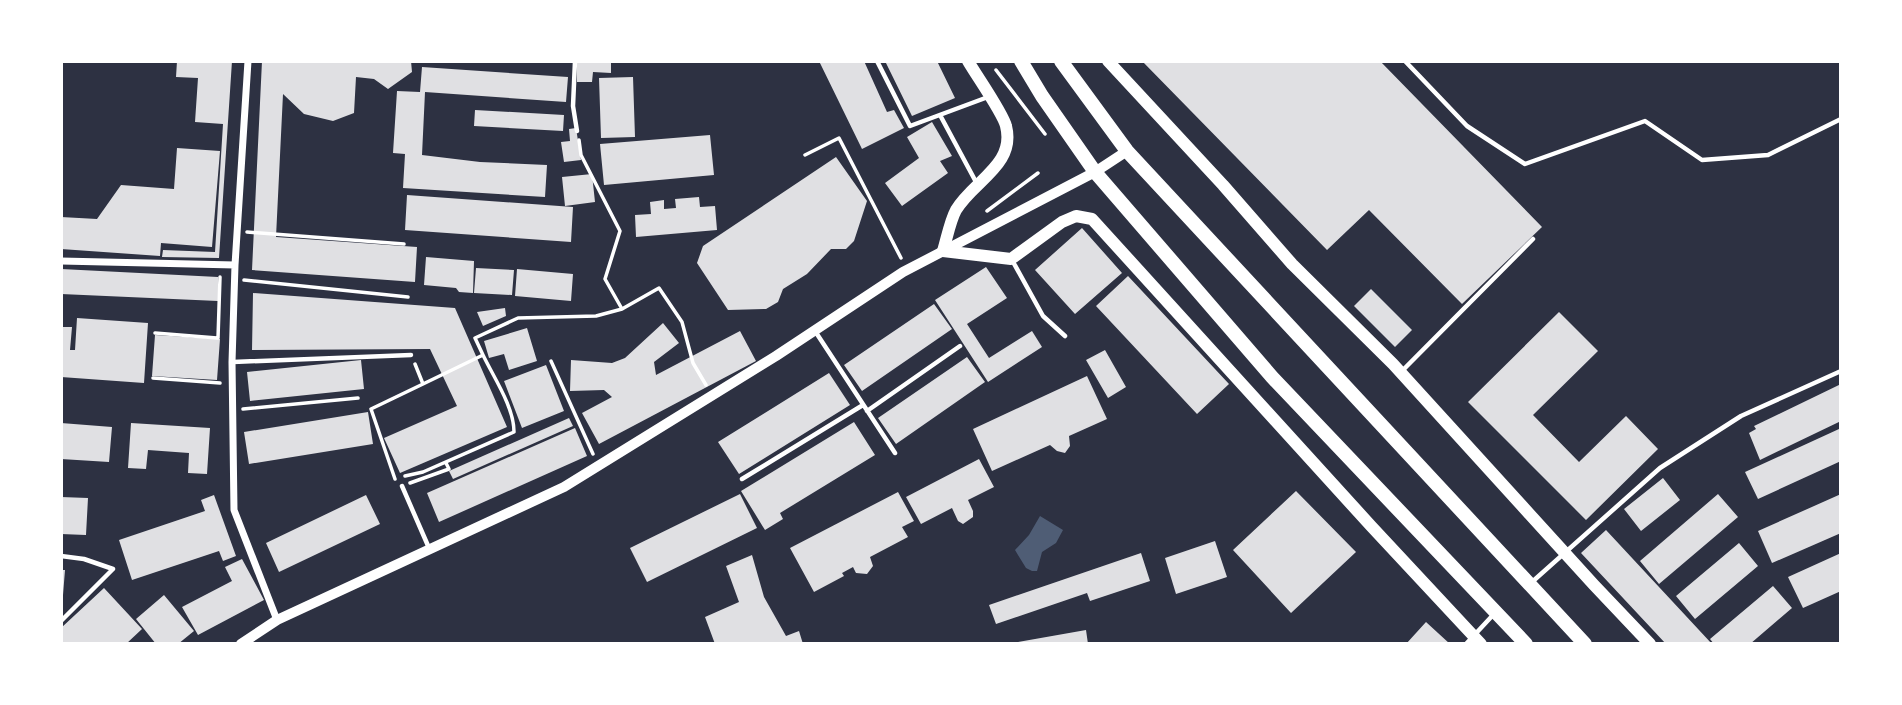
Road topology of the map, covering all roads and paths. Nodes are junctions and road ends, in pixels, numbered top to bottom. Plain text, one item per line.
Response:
1 (248, 61) edge
2 (575, 61) edge
3 (877, 61) edge
4 (968, 61) edge
5 (1021, 61) edge
6 (1061, 61) edge
7 (1108, 61) edge
8 (1405, 61) edge
9 (996, 70) dead end
10 (989, 96) junction
11 (940, 115) junction
12 (1841, 119) edge
13 (577, 131) joint
14 (1045, 134) dead end
15 (1127, 151) junction
16 (805, 155) dead end
17 (1095, 172) junction
18 (1038, 173) dead end
19 (978, 184) junction
20 (984, 213) dead end
21 (237, 231) junction
22 (1533, 239) dead end
23 (404, 244) dead end
24 (943, 251) junction
25 (1011, 259) junction
26 (61, 261) edge
27 (235, 265) junction
28 (907, 270) junction
29 (220, 275) dead end
30 (235, 279) junction
31 (408, 296) dead end
32 (622, 309) junction
33 (814, 331) junction
34 (155, 332) dead end
35 (1065, 336) dead end
36 (218, 338) junction
37 (233, 339) junction
38 (960, 346) dead end
39 (411, 355) joint
40 (483, 355) junction
41 (551, 361) dead end
42 (232, 362) junction
43 (1841, 371) edge
44 (1401, 373) junction
45 (153, 378) dead end
46 (233, 384) junction
47 (423, 384) junction
48 (712, 396) junction
49 (358, 398) dead end
50 (863, 405) junction
51 (233, 410) junction
52 (867, 411) junction
53 (895, 453) dead end
54 (446, 462) junction
55 (598, 466) junction
56 (742, 479) dead end
57 (402, 486) joint
58 (430, 549) junction
59 (1564, 553) junction
60 (61, 556) edge
61 (1529, 584) junction
62 (1496, 612) junction
63 (277, 620) junction
64 (61, 621) edge
65 (1473, 641) edge
66 (241, 644) edge
67 (1526, 644) edge
68 (1585, 644) edge
69 (1650, 644) edge

1 - 21 street
2 - 13 lane
3 - 11 lane
4 - 10 main road
5 - 17 highway
6 - 15 highway
7 - 44 main road
8 - 12 lane
9 - 14 path
10 - 11 lane
10 - 19 main road
11 - 19 lane
13 - 32 path
15 - 17 street
15 - 61 highway
16 - 28 path
17 - 24 street
17 - 62 highway
18 - 20 path
19 - 24 main road
21 - 23 path
21 - 27 street
22 - 44 lane
24 - 25 main road
24 - 28 street
25 - 35 lane
25 - 65 main road
26 - 27 street
27 - 30 street
28 - 33 street
29 - 36 path
30 - 31 path
30 - 37 street
32 - 40 path
32 - 48 path
33 - 48 street
33 - 50 lane
34 - 36 path
36 - 37 path
37 - 42 street
38 - 52 lane
39 - 42 lane
39 - 47 path
40 - 47 path
40 - 54 path
41 - 55 path
42 - 46 street
43 - 59 lane
44 - 59 main road
45 - 46 path
46 - 51 street
47 - 54 path
48 - 55 street
49 - 51 path
50 - 52 lane
50 - 56 lane
51 - 63 street
52 - 53 lane
54 - 57 path
55 - 58 street
57 - 58 lane
58 - 63 street
59 - 61 lane
59 - 69 main road
60 - 64 lane
61 - 68 highway
62 - 65 lane
62 - 67 highway
63 - 66 street

